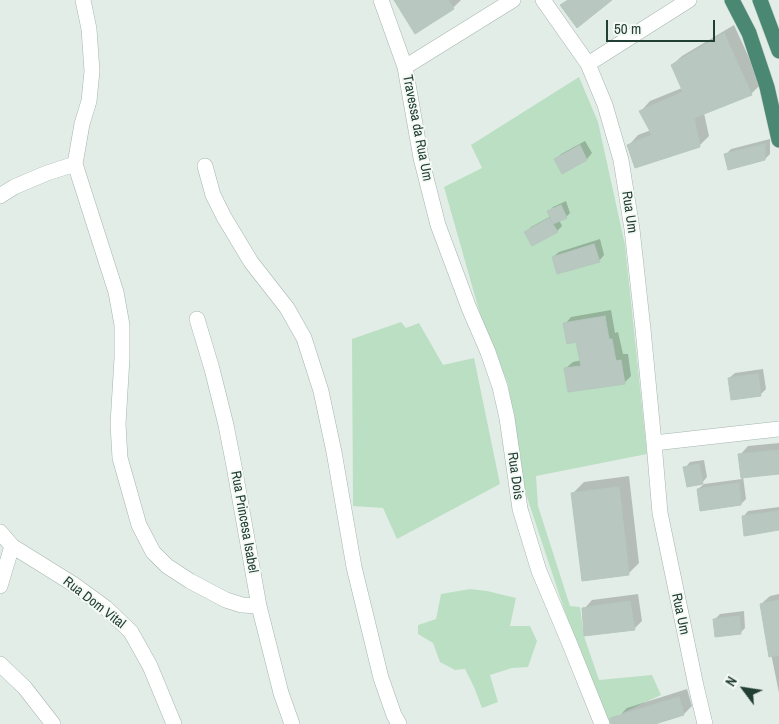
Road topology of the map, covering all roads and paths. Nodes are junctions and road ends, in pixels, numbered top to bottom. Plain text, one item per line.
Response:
1 (83, 0) edge
2 (381, 0) edge
3 (513, 0) edge
4 (543, 0) edge
5 (689, 0) edge
6 (732, 0) edge
7 (760, 0) edge
8 (779, 51) edge
9 (588, 64) junction
10 (405, 67) junction
11 (779, 140) edge
12 (75, 164) junction
13 (205, 166) dead end
14 (0, 196) edge
15 (438, 225) joint
16 (197, 319) dead end
17 (779, 429) edge
18 (654, 443) junction
19 (0, 532) edge
20 (12, 546) junction
21 (0, 586) edge
22 (259, 606) junction
23 (0, 664) edge
24 (53, 724) edge
25 (174, 724) edge
26 (292, 724) edge
27 (399, 724) edge
28 (602, 724) edge
29 (705, 724) edge

1 - 12 street
2 - 10 street
3 - 10 street, Travessa da Rua Um
4 - 9 street, Rua Um
5 - 9 street
6 - 11 highway
7 - 8 highway
9 - 18 street, Rua Um
10 - 15 street, Travessa da Rua Um
12 - 14 street
12 - 22 street
13 - 27 street
15 - 28 street, Rua Dois
16 - 22 street, Rua Princesa Isabel
17 - 18 street
18 - 29 street, Rua Um
19 - 20 street, Rua Dom Vital
20 - 21 street
20 - 25 street, Rua Dom Vital
22 - 26 street, Rua Princesa Isabel
23 - 24 street

